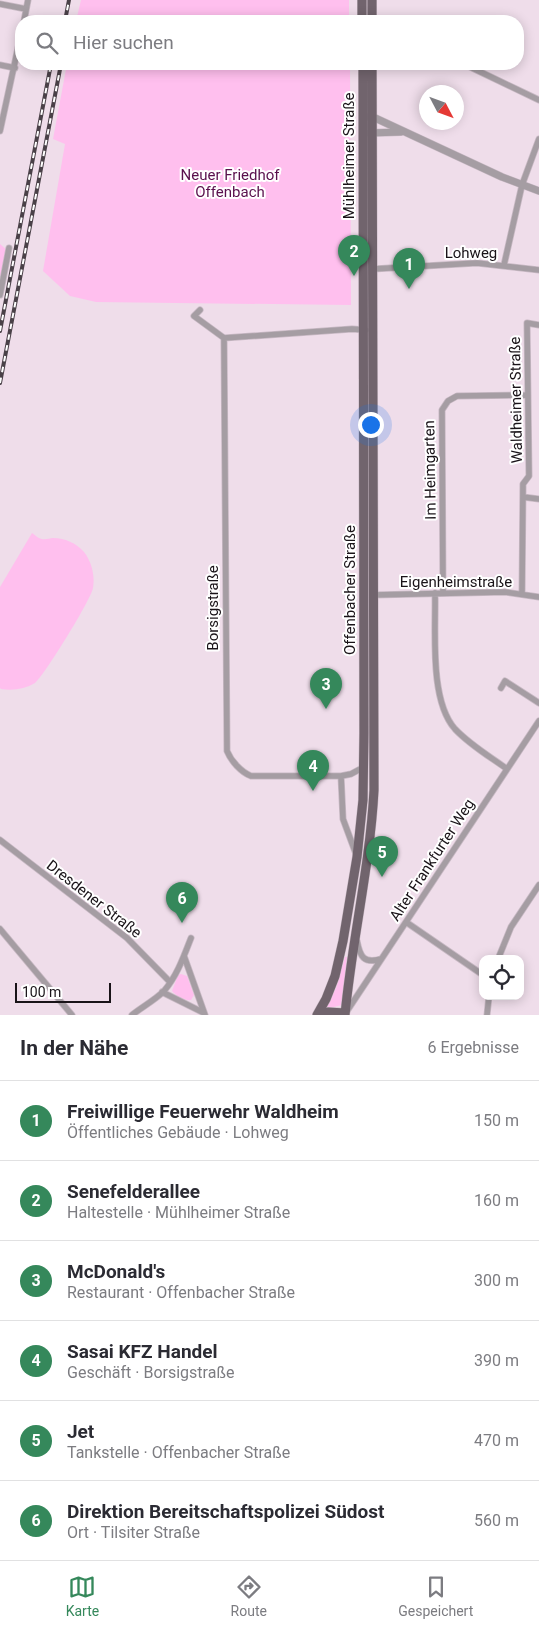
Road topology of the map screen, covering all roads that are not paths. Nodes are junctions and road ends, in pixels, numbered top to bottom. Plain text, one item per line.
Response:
1 (28, 0) edge
2 (362, 0) edge
3 (372, 0) edge
4 (0, 4) edge
5 (26, 9) junction
6 (25, 15) edge
7 (362, 15) edge
8 (372, 15) edge
9 (0, 65) edge
10 (15, 68) joint
11 (363, 70) edge
12 (372, 70) edge
13 (476, 70) edge
14 (539, 100) edge
15 (368, 117) junction
16 (1, 131) edge
17 (404, 132) junction
18 (363, 133) junction
19 (373, 133) junction
20 (539, 139) edge
21 (522, 185) junction
22 (539, 191) edge
23 (9, 248) dead end
24 (504, 265) junction
25 (373, 268) junction
26 (539, 270) edge
27 (0, 295) edge
28 (373, 307) joint
29 (362, 309) joint
30 (200, 310) dead end
31 (539, 325) edge
32 (362, 330) junction
33 (373, 330) junction
34 (224, 338) junction
35 (528, 395) junction
36 (523, 497) junction
37 (539, 499) edge
38 (435, 593) junction
39 (443, 593) junction
40 (522, 594) junction
41 (373, 595) junction
42 (539, 597) edge
43 (500, 688) dead end
44 (539, 703) edge
45 (539, 721) edge
46 (364, 767) junction
47 (507, 769) junction
48 (341, 776) junction
49 (0, 840) edge
50 (357, 857) junction
51 (539, 885) edge
52 (406, 922) junction
53 (0, 929) edge
54 (356, 936) junction
55 (191, 938) dead end
56 (500, 955) edge
57 (184, 956) junction
58 (381, 959) junction
59 (479, 972) edge
60 (170, 982) junction
61 (162, 992) junction
62 (489, 1000) edge
63 (205, 1014) edge
64 (346, 1014) edge
65 (72, 1015) edge
66 (132, 1015) edge
67 (318, 1015) edge
68 (487, 1015) edge

1 - 5 street
2 - 7 main road
3 - 8 main road
4 - 5 street
5 - 6 street
9 - 10 street
10 - 16 street
11 - 15 main road, Mühlheimer Straße
12 - 15 main road, Mühlheimer Straße
13 - 14 street
15 - 17 street
15 - 18 main road, Mühlheimer Straße
15 - 19 main road, Mühlheimer Straße
17 - 19 street
17 - 21 street
18 - 19 street
18 - 29 main road, Mühlheimer Straße
19 - 25 main road, Mühlheimer Straße
20 - 21 street
21 - 22 street
21 - 24 street
23 - 27 street
24 - 25 street, Lohweg
24 - 26 street, Lohweg
25 - 28 main road, Mühlheimer Straße
28 - 33 main road, Offenbacher Straße
29 - 32 main road, Offenbacher Straße
30 - 34 street
31 - 35 street, Waldheimer Straße
32 - 33 street
32 - 34 street
32 - 46 main road, Offenbacher Straße
33 - 41 main road, Offenbacher Straße
34 - 48 street, Borsigstraße
35 - 36 street, Waldheimer Straße
35 - 39 street, Im Heimgarten
36 - 37 street
36 - 40 street, Waldheimer Straße
38 - 39 street, Eigenheimstraße
38 - 41 street, Eigenheimstraße
38 - 47 street
39 - 40 street, Eigenheimstraße
40 - 42 street, Eigenheimstraße
41 - 54 main road, Offenbacher Straße
43 - 44 street
45 - 47 street, Alter Frankfurter Weg
46 - 48 street, Borsigstraße
46 - 50 main road, Offenbacher Straße
47 - 52 street, Alter Frankfurter Weg
48 - 50 street
49 - 60 street, Dresdener Straße
50 - 67 main road, Offenbacher Straße
51 - 56 street
52 - 58 street, Alter Frankfurter Weg
52 - 59 street
53 - 65 street
54 - 58 street
54 - 64 main road, Offenbacher Straße
55 - 57 street
57 - 60 street
57 - 63 street
58 - 64 street, Alter Frankfurter Weg
60 - 61 street
61 - 63 street
61 - 66 street
62 - 68 street
64 - 67 main road

